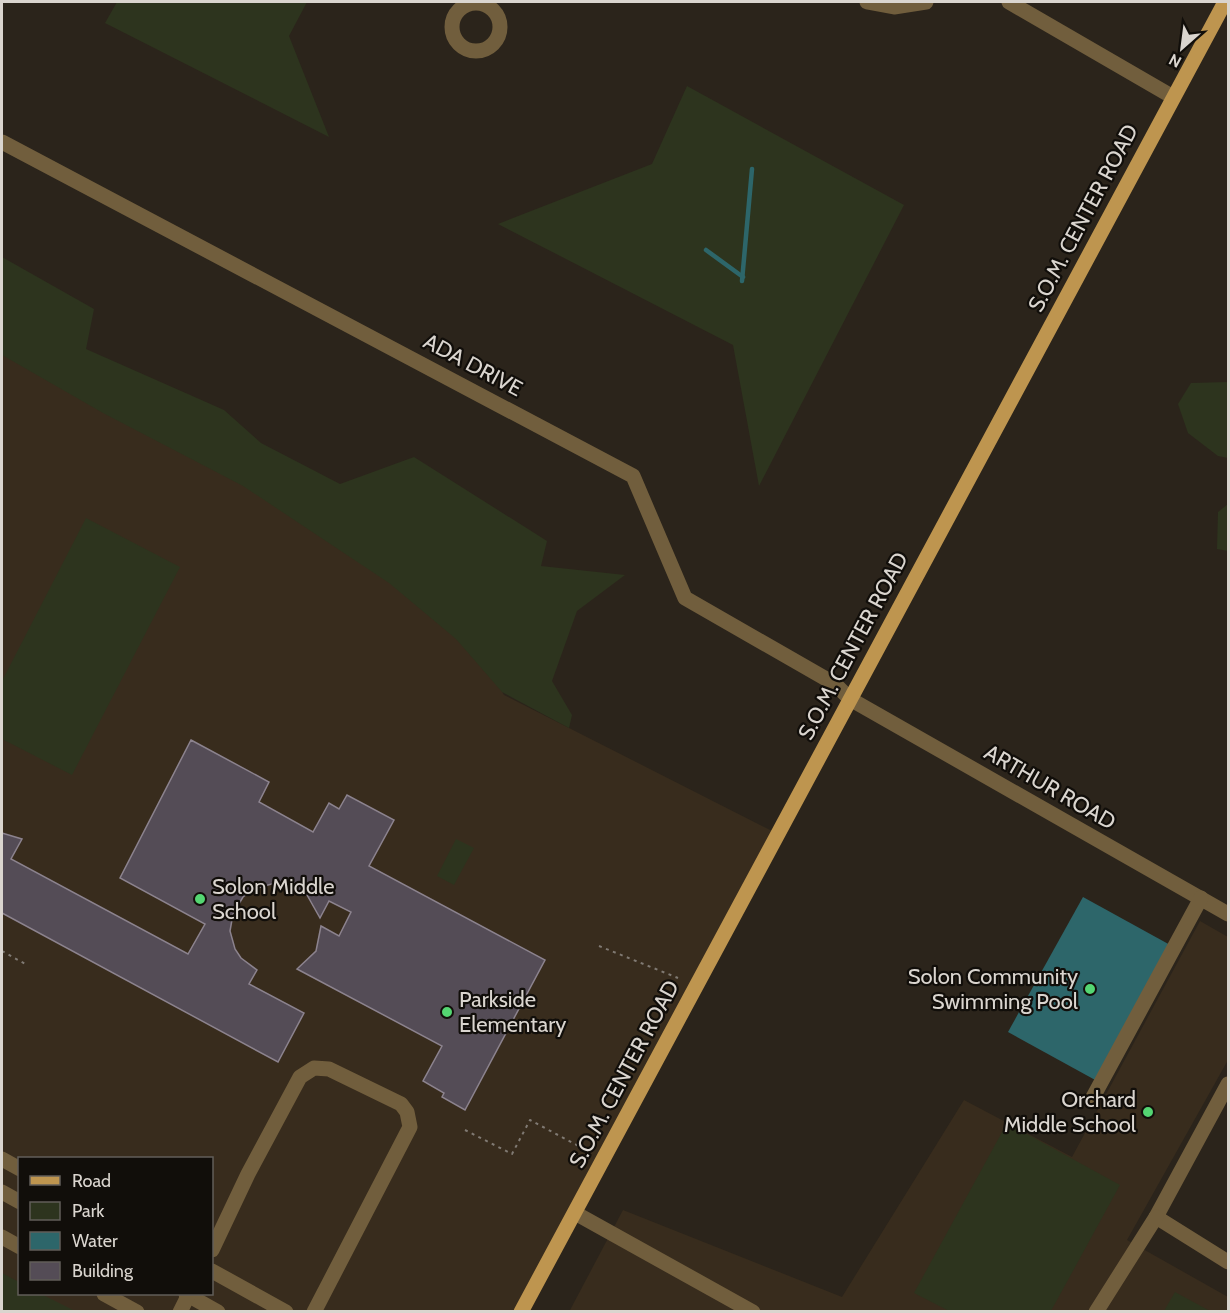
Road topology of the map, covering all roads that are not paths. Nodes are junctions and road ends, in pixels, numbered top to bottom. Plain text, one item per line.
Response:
1 (867, 2) edge
2 (926, 2) edge
3 (1009, 2) edge
4 (1225, 2) edge
5 (1173, 97) junction
6 (2, 141) edge
7 (850, 699) junction
8 (1201, 898) junction
9 (1228, 914) edge
10 (1228, 1084) edge
11 (1092, 1099) dead end
12 (2, 1159) edge
13 (18, 1168) edge
14 (2, 1192) edge
15 (18, 1201) edge
16 (575, 1213) junction
17 (1156, 1217) junction
18 (2, 1237) edge
19 (18, 1246) edge
20 (213, 1248) edge
21 (1228, 1262) edge
22 (213, 1272) edge
23 (108, 1295) edge
24 (188, 1295) edge
25 (190, 1295) edge
26 (137, 1311) edge
27 (180, 1311) edge
28 (218, 1311) edge
29 (286, 1311) edge
30 (314, 1311) edge
31 (521, 1311) edge
32 (753, 1311) edge
33 (1096, 1311) edge

1 - 2 street
3 - 5 street
4 - 5 main road, S.O.M. CENTER ROAD
5 - 7 main road, S.O.M. CENTER ROAD
6 - 7 street, ADA DRIVE
7 - 8 street, ARTHUR ROAD
7 - 16 main road, S.O.M. CENTER ROAD
8 - 9 street, ARTHUR ROAD
8 - 11 street
10 - 17 street
12 - 13 street
14 - 15 street
16 - 31 main road, S.O.M. CENTER ROAD
16 - 32 street
17 - 21 street
17 - 33 street
18 - 19 street
20 - 30 street
22 - 29 street
23 - 26 street
24 - 27 street
25 - 28 street

